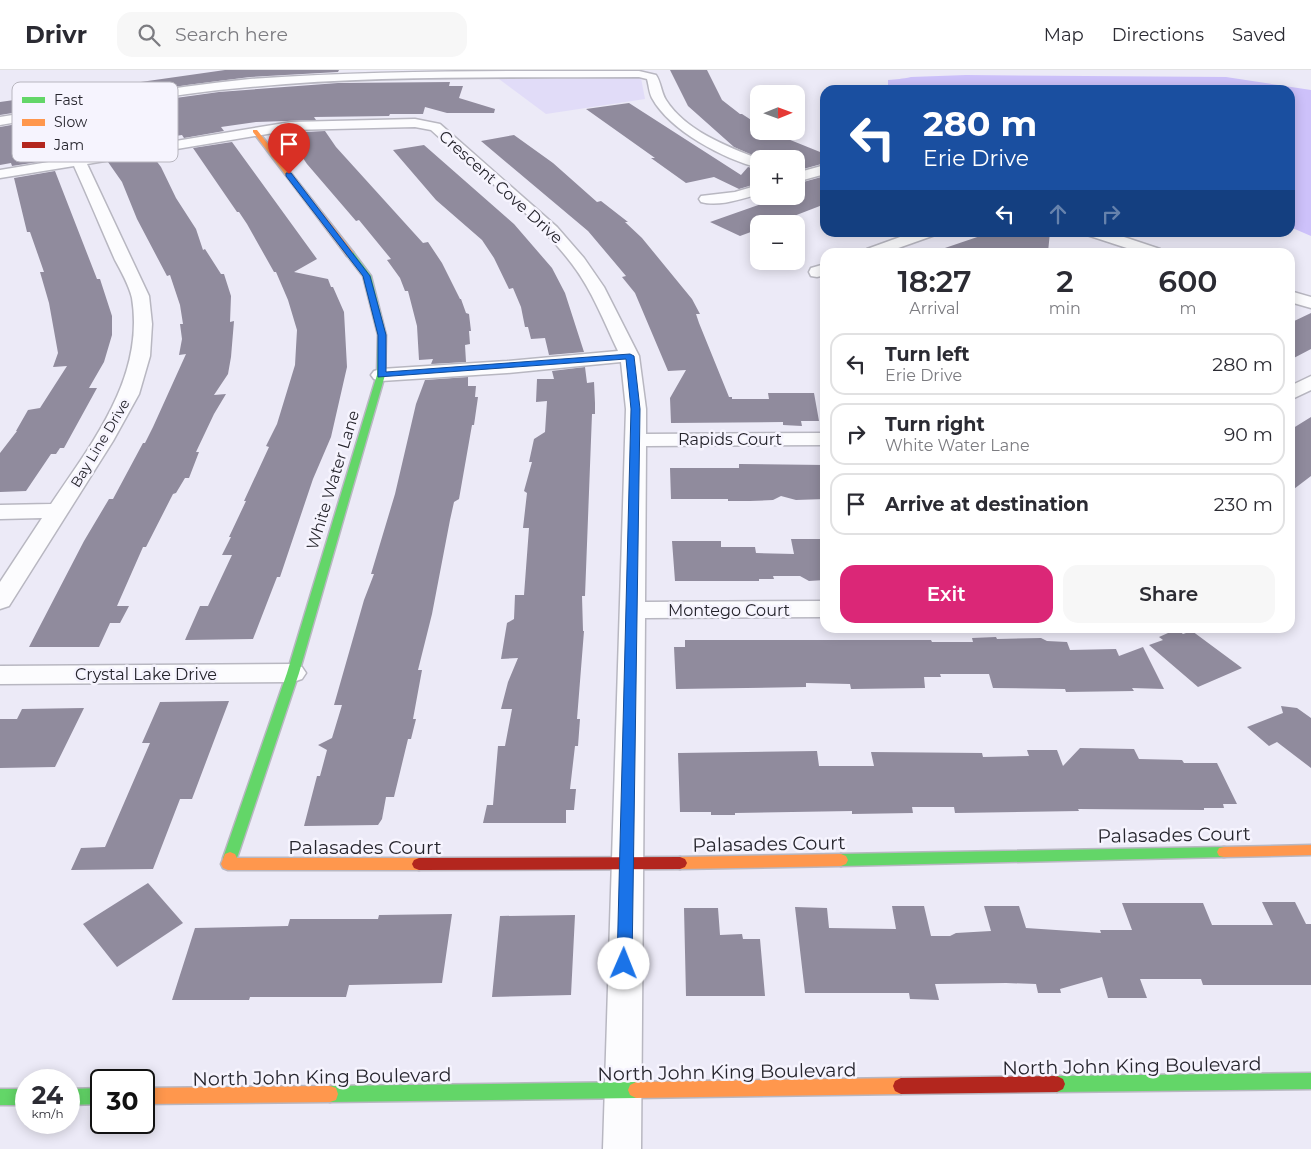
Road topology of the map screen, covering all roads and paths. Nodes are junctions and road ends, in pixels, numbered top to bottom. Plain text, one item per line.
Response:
1 (446, 73) edge
2 (178, 92) edge
3 (255, 131) junction
4 (178, 144) edge
5 (750, 160) edge
6 (67, 162) edge
7 (79, 162) edge
8 (820, 170) edge
9 (0, 174) edge
10 (805, 175) edge
11 (750, 192) edge
12 (706, 199) dead end
13 (916, 237) edge
14 (1108, 237) edge
15 (884, 248) edge
16 (1142, 248) edge
17 (1295, 298) edge
18 (1311, 303) edge
19 (630, 356) junction
20 (381, 375) junction
21 (1311, 382) edge
22 (1295, 391) edge
23 (820, 439) edge
24 (635, 440) junction
25 (58, 511) junction
26 (0, 512) edge
27 (0, 601) edge
28 (820, 609) edge
29 (632, 610) junction
30 (293, 673) junction
31 (0, 675) edge
32 (1311, 850) edge
33 (228, 864) joint
34 (626, 864) junction
35 (1311, 1081) edge
36 (623, 1091) junction
37 (155, 1096) edge
38 (0, 1097) edge
39 (15, 1097) edge
40 (622, 1149) edge

1 - 2 street
1 - 5 street
3 - 4 street, Crescent Cove Drive
3 - 19 street, Crescent Cove Drive
3 - 20 street, White Water Lane
6 - 9 street, Crescent Cove Drive
7 - 25 street, Bay Line Drive
8 - 10 street
11 - 12 street
13 - 15 street
14 - 16 street
17 - 18 street
19 - 20 street
19 - 24 street, Crescent Cove Drive
20 - 30 street, White Water Lane
21 - 22 street
23 - 24 street, Rapids Court
24 - 29 street, Crescent Cove Drive
25 - 26 street
25 - 27 street, Bay Line Drive
28 - 29 street, Montego Court
29 - 34 street, Crescent Cove Drive
30 - 31 street, Crystal Lake Drive
30 - 33 street, White Water Lane
32 - 34 street, Palasades Court
33 - 34 street, Palasades Court
34 - 36 street, Crescent Cove Drive
35 - 36 street, North John King Boulevard
36 - 37 street, North John King Boulevard
36 - 40 street, Crescent Cove Drive
38 - 39 street

